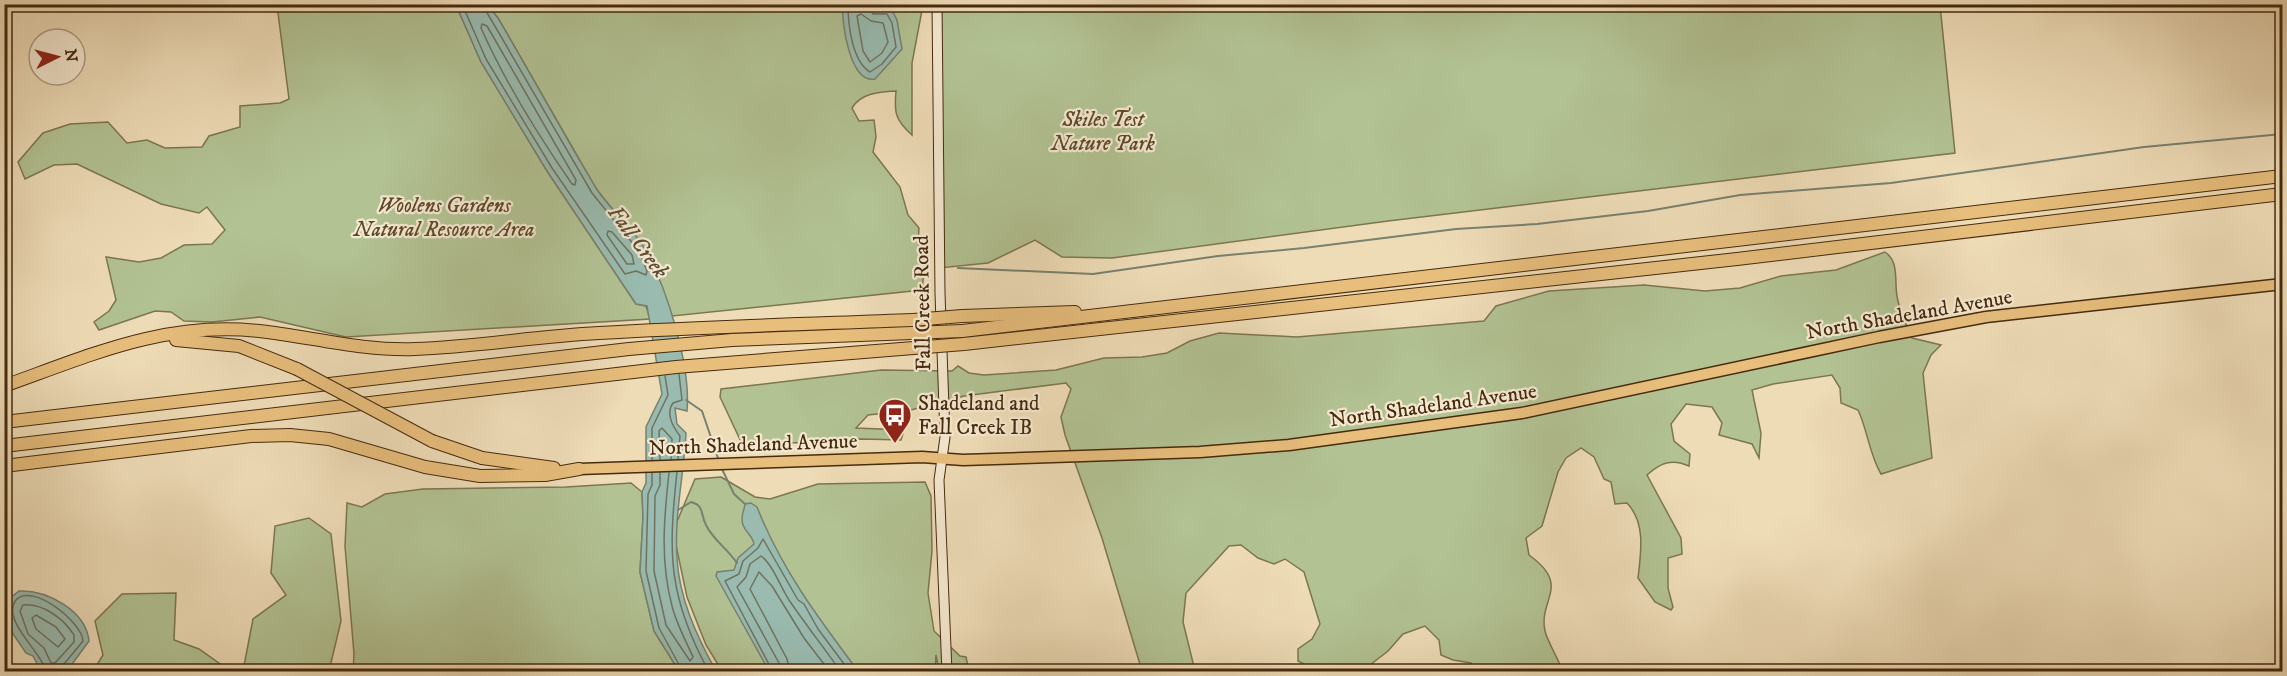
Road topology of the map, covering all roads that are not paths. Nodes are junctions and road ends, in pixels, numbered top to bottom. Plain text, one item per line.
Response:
1 (937, 4) edge
2 (2283, 176) edge
3 (2283, 194) edge
4 (2283, 284) edge
5 (1130, 311) junction
6 (913, 327) junction
7 (730, 333) junction
8 (138, 340) junction
9 (4, 386) edge
10 (4, 422) edge
11 (4, 446) edge
12 (942, 458) junction
13 (4, 466) edge
14 (579, 469) junction
15 (947, 672) edge

1 - 12 main road, Fall Creek Road
2 - 5 highway
3 - 11 highway, bridge
4 - 12 main road, North Shadeland Avenue
5 - 6 highway, bridge
5 - 6 highway, bridge
6 - 7 highway
6 - 7 highway
7 - 8 highway
7 - 10 highway
8 - 9 highway
8 - 14 highway, bridge
12 - 14 main road, North Shadeland Avenue
12 - 15 main road, Fall Creek Road
13 - 14 highway

